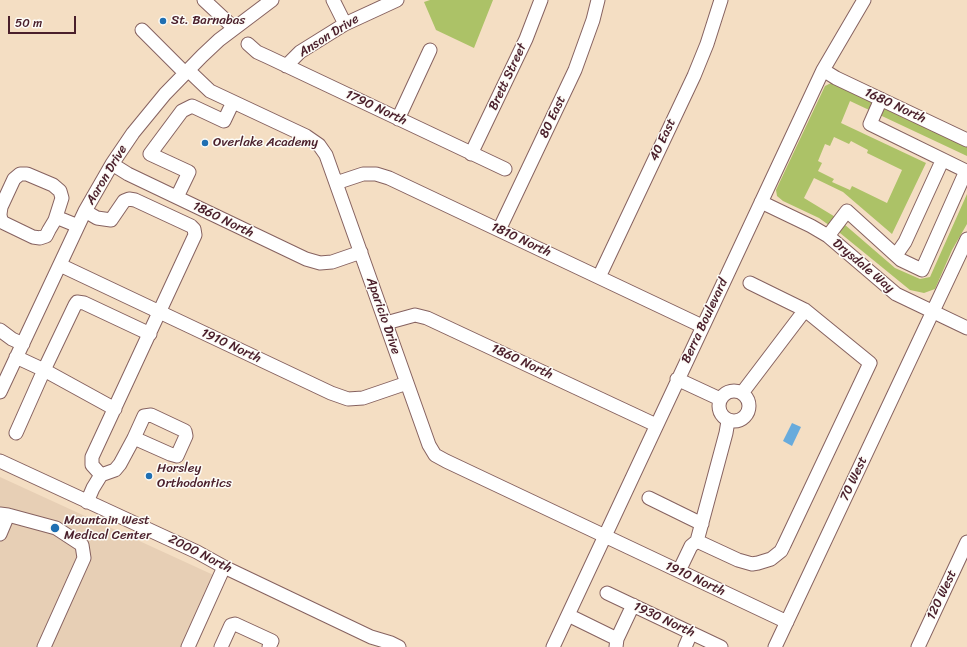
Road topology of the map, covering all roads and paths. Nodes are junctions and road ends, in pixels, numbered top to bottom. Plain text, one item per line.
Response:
1 (204, 0) edge
2 (272, 0) edge
3 (333, 0) edge
4 (397, 0) edge
5 (541, 0) edge
6 (598, 0) edge
7 (721, 0) edge
8 (864, 0) edge
9 (345, 24) junction
10 (234, 28) junction
11 (142, 30) dead end
12 (248, 44) dead end
13 (430, 50) dead end
14 (286, 66) junction
15 (823, 70) junction
16 (187, 71) junction
17 (881, 99) junction
18 (233, 102) junction
19 (398, 119) junction
20 (967, 140) edge
21 (472, 154) junction
22 (942, 160) junction
23 (112, 164) junction
24 (505, 169) dead end
25 (336, 183) junction
26 (177, 198) junction
27 (761, 202) junction
28 (85, 211) junction
29 (207, 212) junction
30 (0, 215) edge
31 (56, 217) junction
32 (78, 226) junction
33 (499, 230) junction
34 (195, 235) junction
35 (828, 236) junction
36 (967, 239) edge
37 (361, 252) junction
38 (896, 255) junction
39 (60, 265) junction
40 (599, 277) junction
41 (750, 283) dead end
42 (805, 310) junction
43 (159, 312) junction
44 (933, 312) junction
45 (386, 324) junction
46 (702, 326) junction
47 (967, 328) edge
48 (1, 333) edge
49 (150, 334) junction
50 (23, 344) junction
51 (16, 357) junction
52 (44, 370) junction
53 (677, 379) junction
54 (407, 383) junction
55 (0, 392) edge
56 (742, 393) junction
57 (720, 399) junction
58 (115, 409) junction
59 (728, 421) junction
60 (656, 425) junction
61 (16, 433) dead end
62 (134, 438) dead end
63 (0, 461) edge
64 (101, 475) junction
65 (649, 498) dead end
66 (87, 502) junction
67 (4, 515) edge
68 (702, 524) junction
69 (0, 534) edge
70 (604, 535) junction
71 (698, 541) junction
72 (967, 542) edge
73 (224, 567) junction
74 (679, 571) junction
75 (607, 593) dead end
76 (633, 605) junction
77 (568, 615) junction
78 (787, 622) junction
79 (691, 633) junction
80 (616, 643) edge
81 (393, 646) edge
82 (920, 646) edge
83 (44, 647) edge
84 (188, 647) edge
85 (220, 647) edge
86 (269, 647) edge
87 (553, 647) edge
88 (685, 647) edge
89 (721, 647) edge
90 (775, 647) edge

1 - 10 street
2 - 10 street, Aaron Drive
3 - 9 street
4 - 9 street, Anson Drive
5 - 21 street, Brett Street
6 - 33 street, 80 East
7 - 40 street, 40 East
8 - 15 street, Berra Boulevard
9 - 14 street, Anson Drive
10 - 16 street, Aaron Drive
11 - 16 street, Aparicio Drive
12 - 14 street, 1790 North
13 - 19 street
14 - 19 street, 1790 North
15 - 17 street, 1680 North
15 - 27 street, Berra Boulevard
16 - 18 street, Aparicio Drive
16 - 23 street, Aaron Drive
17 - 20 street, 1680 North
17 - 22 street
18 - 25 street, Aparicio Drive
18 - 26 street
19 - 21 street, 1790 North
21 - 24 street, 1790 North
22 - 38 street
22 - 38 street
23 - 26 street, 1860 North
23 - 28 street, Aaron Drive
25 - 33 street, 1810 North
25 - 37 street, Aparicio Drive
26 - 29 street, 1860 North
27 - 35 street, Drysdale Way
27 - 46 street, Berra Boulevard
28 - 32 street, Aaron Drive
28 - 34 street
29 - 34 street
29 - 37 street, 1860 North
30 - 31 street
30 - 31 street
31 - 32 street
32 - 39 street, Aaron Drive
33 - 40 street, 1810 North
34 - 43 street
35 - 38 street
35 - 44 street, Drysdale Way
36 - 44 street, 70 West
37 - 45 street, Aparicio Drive
39 - 43 street, 1910 North
39 - 50 street, Aaron Drive
40 - 46 street, 1810 North
41 - 42 street
42 - 56 street
42 - 71 street
43 - 49 street
43 - 54 street, 1910 North
44 - 47 street, Drysdale Way
44 - 78 street, 70 West
45 - 54 street, Aparicio Drive
45 - 60 street, 1860 North
46 - 53 street, Berra Boulevard
48 - 50 street
49 - 52 street
49 - 58 street
50 - 51 street, Aaron Drive
51 - 52 street
51 - 55 street, Aaron Drive
52 - 58 street
52 - 61 street
53 - 57 street
53 - 60 street, Berra Boulevard
54 - 70 street, Aparicio Drive
56 - 57 street
56 - 59 street
57 - 59 street
58 - 64 street
59 - 68 street
60 - 70 street, Berra Boulevard
62 - 64 street
63 - 66 street, 2000 North
64 - 66 street
65 - 68 street
66 - 73 street, 2000 North
67 - 69 street
67 - 83 street
68 - 71 street
70 - 74 street, 1910 North
70 - 77 street, Berra Boulevard
71 - 74 street
72 - 82 street, 120 West
73 - 81 street, 2000 North
73 - 84 street
74 - 78 street, 1910 North
75 - 76 street, 1930 North
76 - 79 street, 1930 North
76 - 80 street
77 - 80 street
77 - 87 street, Berra Boulevard
78 - 90 street, 70 West
79 - 88 street
79 - 89 street, 1930 North
85 - 86 street

